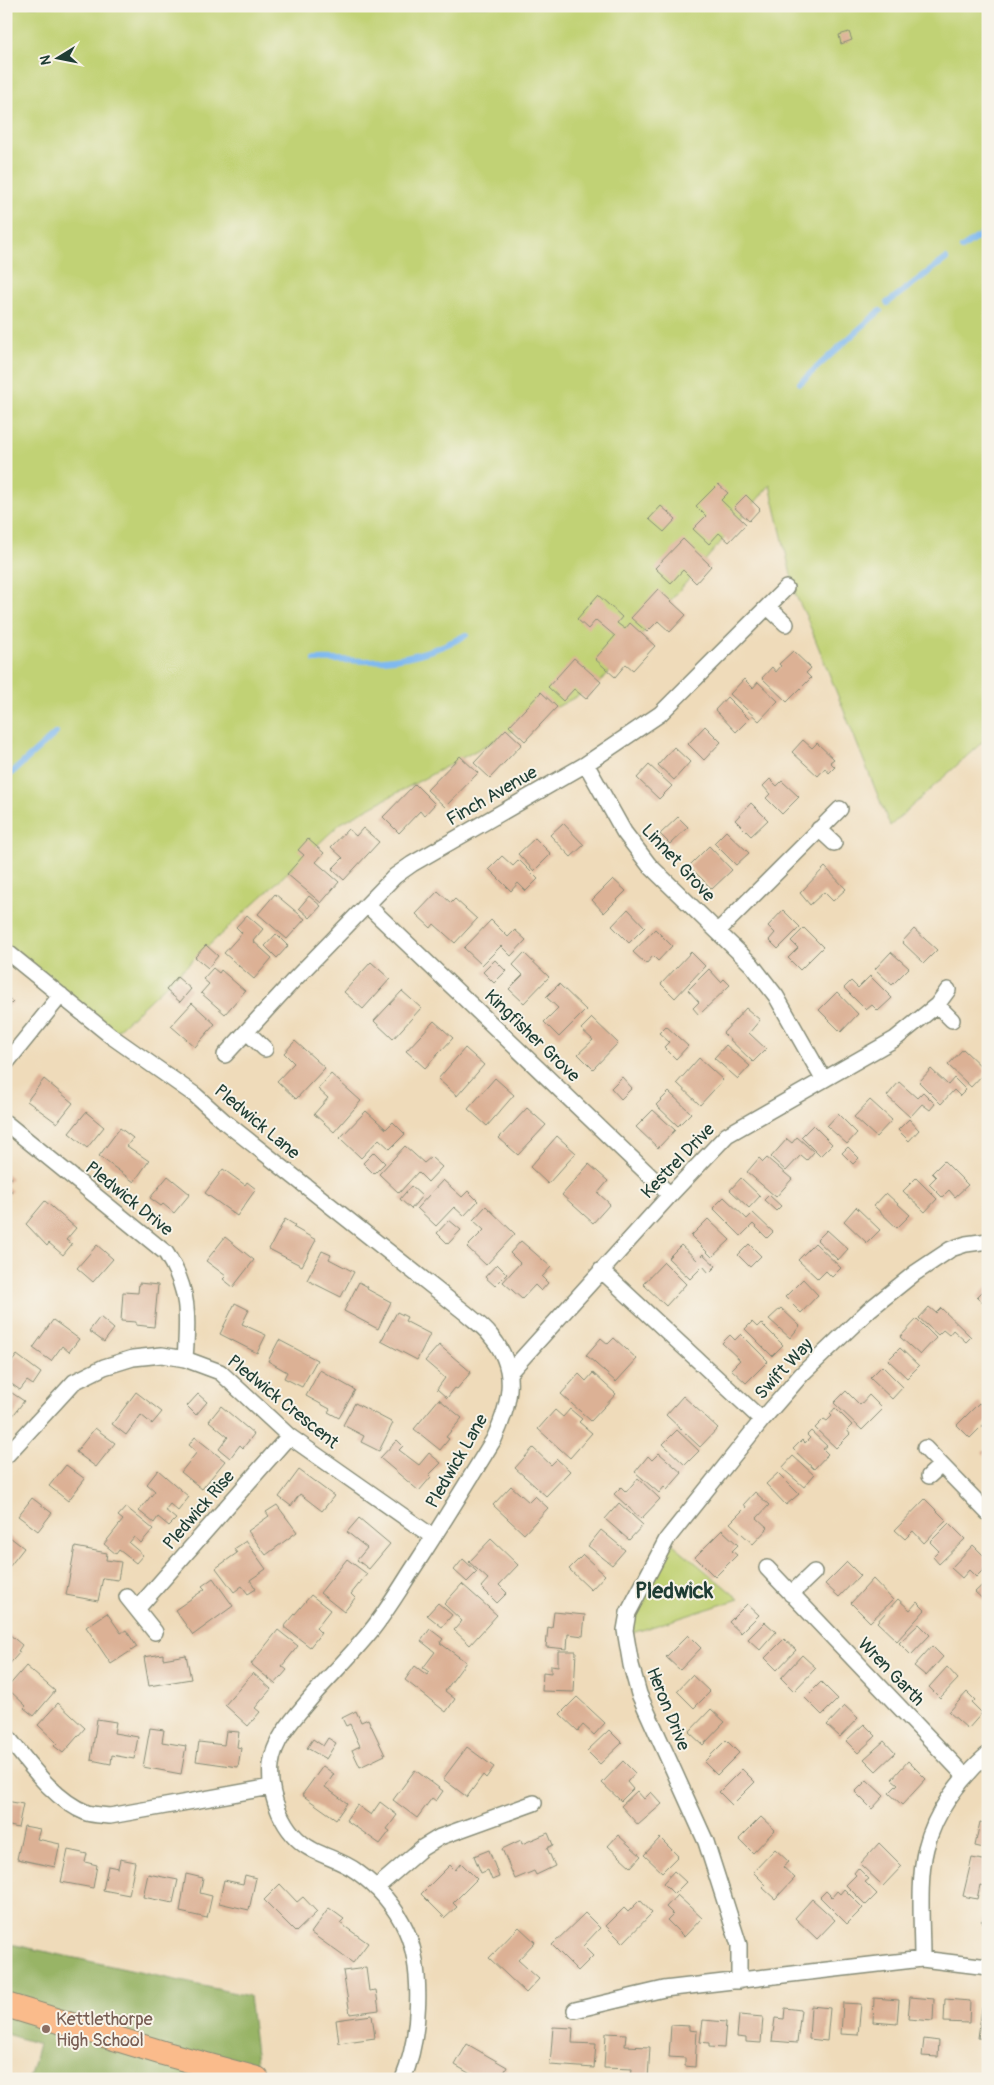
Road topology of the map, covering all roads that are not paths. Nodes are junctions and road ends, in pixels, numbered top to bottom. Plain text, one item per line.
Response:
1 (786, 588) dead end
2 (769, 608) junction
3 (786, 624) dead end
4 (586, 764) junction
5 (840, 808) dead end
6 (819, 829) junction
7 (834, 843) dead end
8 (367, 905) junction
9 (718, 931) junction
10 (6, 951) edge
11 (948, 990) dead end
12 (61, 995) junction
13 (937, 1005) junction
14 (952, 1020) dead end
15 (247, 1032) junction
16 (265, 1049) dead end
17 (225, 1056) dead end
18 (6, 1063) edge
19 (823, 1079) junction
20 (6, 1123) edge
21 (670, 1195) junction
22 (988, 1241) edge
23 (601, 1270) junction
24 (185, 1359) junction
25 (509, 1373) junction
26 (762, 1420) junction
27 (289, 1436) junction
28 (925, 1448) dead end
29 (6, 1456) edge
30 (941, 1465) junction
31 (929, 1476) dead end
32 (988, 1513) edge
33 (433, 1537) junction
34 (767, 1568) dead end
35 (814, 1572) dead end
36 (791, 1594) junction
37 (155, 1632) dead end
38 (6, 1735) edge
39 (988, 1754) edge
40 (964, 1776) junction
41 (271, 1787) junction
42 (534, 1803) dead end
43 (376, 1888) junction
44 (922, 1959) junction
45 (988, 1967) edge
46 (739, 1981) junction
47 (6, 2005) edge
48 (575, 2010) dead end
49 (257, 2079) edge
50 (403, 2079) edge

1 - 2 street, Finch Avenue
2 - 3 street
2 - 4 street, Finch Avenue
4 - 8 street, Finch Avenue
4 - 9 street, Linnet Grove
5 - 6 street
6 - 7 street
6 - 9 street
8 - 15 street, Finch Avenue
8 - 21 street, Kingfisher Grove
9 - 19 street, Linnet Grove
10 - 12 street, Pledwick Lane
11 - 13 street, Kestrel Drive
12 - 18 street
12 - 25 street, Pledwick Lane
13 - 14 street
13 - 19 street, Kestrel Drive
15 - 16 street
15 - 17 street, Finch Avenue
19 - 21 street, Kestrel Drive
20 - 24 street, Pledwick Drive
21 - 23 street, Kestrel Drive
22 - 26 street, Swift Way
23 - 25 street, Kestrel Drive
23 - 26 street, Swift Way
24 - 27 street, Pledwick Crescent
24 - 29 street, Pledwick Crescent
25 - 33 street, Pledwick Lane
26 - 46 street, Heron Drive
27 - 33 street, Pledwick Crescent
27 - 37 street, Pledwick Rise
28 - 30 street
30 - 31 street
30 - 32 street
33 - 41 street, Pledwick Lane
34 - 36 street, Wren Garth
35 - 36 street
36 - 40 street, Wren Garth
38 - 41 street
39 - 40 street
40 - 44 street
41 - 43 street, Pledwick Lane
42 - 43 street
43 - 50 street, Pledwick Lane
44 - 45 street
44 - 46 street
46 - 48 street
47 - 49 main road

